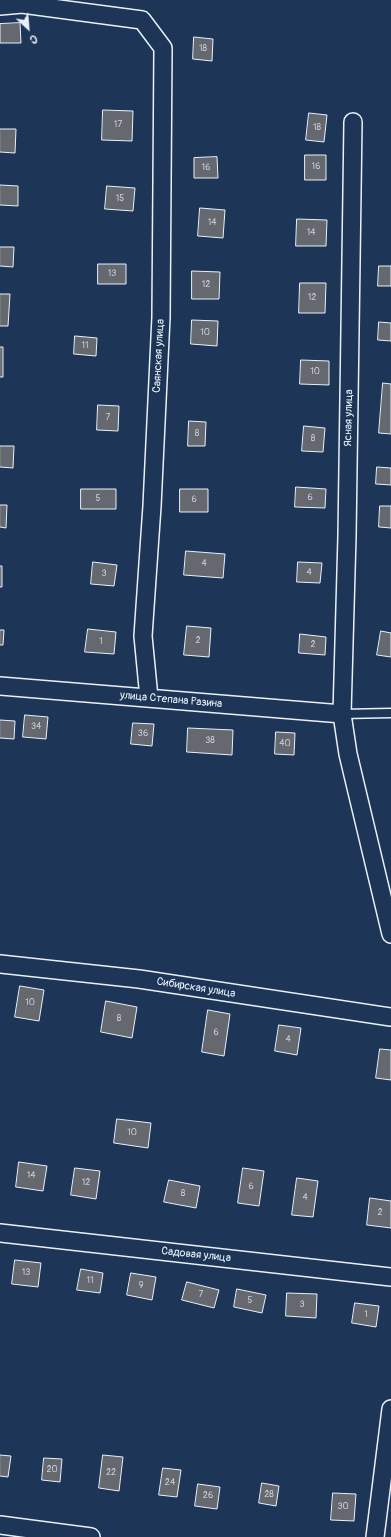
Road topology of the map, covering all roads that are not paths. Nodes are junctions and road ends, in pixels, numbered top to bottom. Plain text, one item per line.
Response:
1 (0, 6) edge
2 (353, 122) dead end
3 (0, 686) edge
4 (149, 698) junction
5 (391, 713) edge
6 (342, 714) junction
7 (391, 934) edge
8 (0, 964) edge
9 (391, 1017) edge
10 (0, 1233) edge
11 (391, 1277) edge
12 (391, 1409) edge
13 (0, 1525) edge
14 (91, 1537) edge
15 (375, 1537) edge

1 - 4 street, Саянская улица
2 - 6 street, Ясная улица
3 - 4 street, улица Степана Разина
4 - 6 street, улица Степана Разина
5 - 6 lane
6 - 7 street, Ясная улица
8 - 9 street, Сибирская улица
10 - 11 street, Садовая улица
12 - 15 street
13 - 14 street

